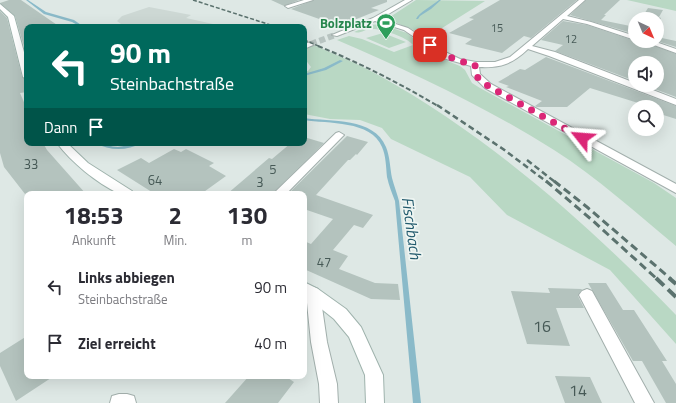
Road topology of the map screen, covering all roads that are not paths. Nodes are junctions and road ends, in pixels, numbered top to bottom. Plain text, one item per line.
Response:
1 (310, 0) edge
2 (409, 0) edge
3 (582, 0) edge
4 (0, 6) edge
5 (288, 6) dead end
6 (563, 17) junction
7 (375, 19) junction
8 (335, 35) tunnel mouth
9 (628, 36) edge
10 (311, 44) tunnel mouth
11 (307, 46) edge
12 (528, 47) junction
13 (664, 47) edge
14 (676, 51) edge
15 (475, 65) junction
16 (24, 66) edge
17 (676, 102) edge
18 (339, 135) dead end
19 (65, 146) edge
20 (676, 188) edge
21 (123, 191) edge
22 (282, 191) edge
23 (309, 291) edge
24 (587, 295) dead end
25 (119, 403) edge
26 (126, 403) edge
27 (329, 403) edge
28 (375, 403) edge
29 (645, 403) edge

1 - 5 street
2 - 7 street
3 - 6 street
4 - 16 street
6 - 9 street
6 - 12 street
7 - 8 street
7 - 15 street
10 - 11 street
12 - 15 street
12 - 17 street
13 - 14 street
15 - 20 street
18 - 22 street
19 - 21 street
23 - 27 street
23 - 28 street
24 - 29 street
25 - 26 street

